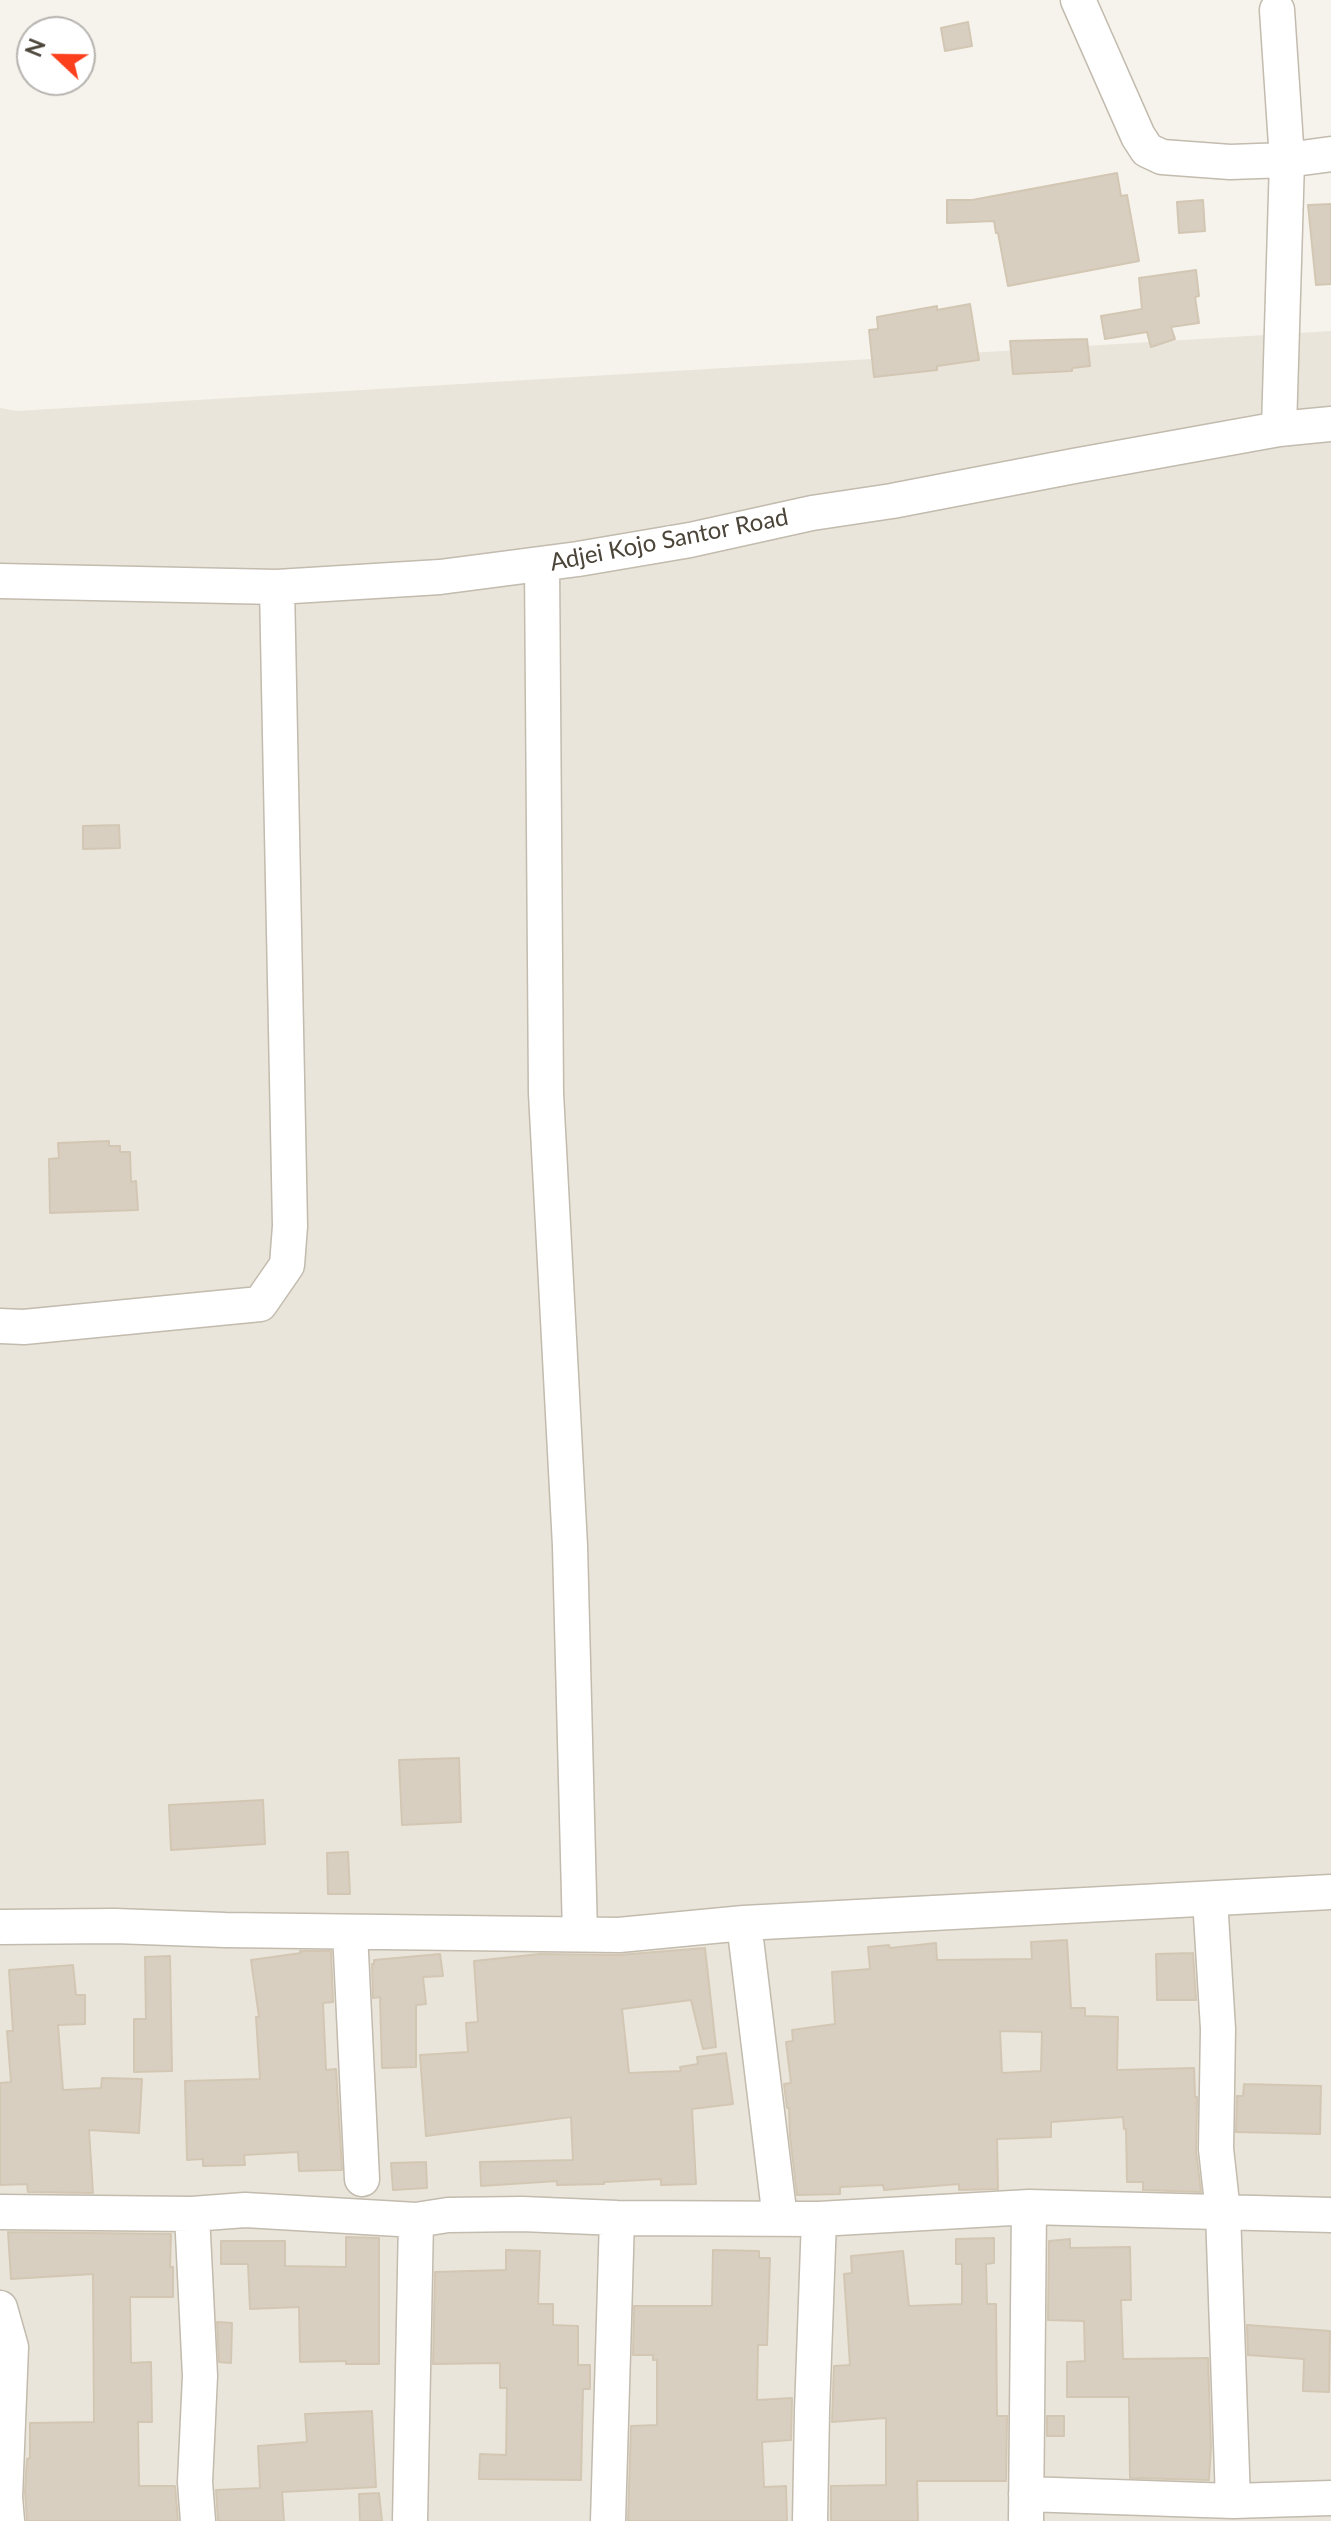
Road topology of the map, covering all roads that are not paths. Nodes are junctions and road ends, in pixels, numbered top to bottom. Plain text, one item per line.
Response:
1 (1078, 0) edge
2 (1277, 10) dead end
3 (1331, 154) edge
4 (1287, 160) junction
5 (1331, 424) edge
6 (1279, 429) junction
7 (542, 564) junction
8 (0, 581) edge
9 (277, 587) junction
10 (0, 1326) edge
11 (1331, 1892) edge
12 (1210, 1899) junction
13 (744, 1923) junction
14 (0, 1927) edge
15 (350, 1932) junction
16 (580, 1934) junction
17 (362, 2179) dead end
18 (1029, 2207) junction
19 (0, 2212) edge
20 (1223, 2212) junction
21 (192, 2214) junction
22 (1331, 2215) edge
23 (617, 2218) junction
24 (780, 2219) junction
25 (819, 2219) junction
26 (416, 2220) junction
27 (0, 2308) edge
28 (1331, 2498) edge
29 (1233, 2501) junction
30 (1026, 2508) edge
31 (7, 2521) edge
32 (198, 2521) edge
33 (410, 2521) edge
34 (608, 2521) edge
35 (810, 2521) edge

1 - 4 street
2 - 4 street
3 - 4 street
4 - 6 street
5 - 6 street, Adjei Kojo Santor Road
6 - 7 street, Adjei Kojo Santor Road
7 - 9 street, Adjei Kojo Santor Road
7 - 16 street
8 - 9 street, Adjei Kojo Santor Road
9 - 10 street
11 - 12 street
12 - 13 street
12 - 20 street
13 - 16 street
13 - 24 street
14 - 15 street
15 - 16 street
15 - 17 street
18 - 20 street
18 - 25 street
18 - 30 street
19 - 21 street
20 - 22 street
20 - 29 street
21 - 26 street
21 - 32 street
23 - 24 street
23 - 26 street
23 - 34 street
24 - 25 street
25 - 35 street
26 - 33 street
27 - 31 street
28 - 29 street
29 - 30 street

